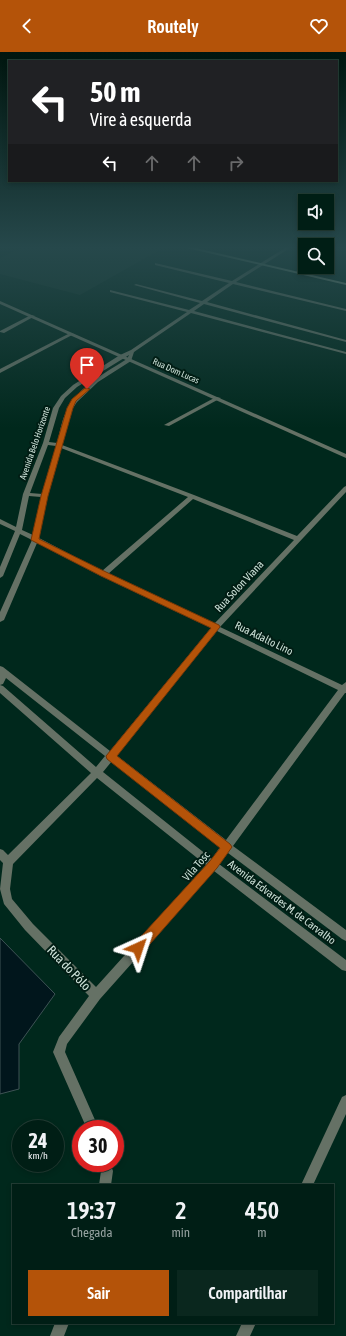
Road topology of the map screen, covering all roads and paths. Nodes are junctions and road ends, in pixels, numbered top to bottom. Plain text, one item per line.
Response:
1 (14, 308) edge
2 (175, 308) edge
3 (196, 308) edge
4 (222, 308) edge
5 (190, 312) junction
6 (33, 316) junction
7 (2, 332) dead end
8 (72, 334) junction
9 (346, 341) edge
10 (133, 351) junction
11 (346, 353) edge
12 (122, 356) junction
13 (129, 360) junction
14 (0, 371) edge
15 (63, 397) junction
16 (218, 398) junction
17 (74, 400) junction
18 (167, 425) dead end
19 (46, 443) junction
20 (58, 445) junction
21 (346, 456) edge
22 (346, 488) edge
23 (26, 494) junction
24 (44, 496) junction
25 (192, 496) junction
26 (0, 521) edge
27 (18, 531) junction
28 (298, 539) junction
29 (35, 540) junction
30 (103, 574) junction
31 (0, 576) edge
32 (0, 620) edge
33 (216, 627) junction
34 (3, 671) edge
35 (0, 682) edge
36 (0, 688) edge
37 (345, 688) edge
38 (111, 756) junction
39 (97, 773) junction
40 (227, 847) junction
41 (0, 853) edge
42 (8, 862) junction
43 (214, 865) junction
44 (346, 936) edge
45 (346, 966) edge
46 (96, 995) junction
47 (346, 1101) edge
48 (89, 1120) edge
49 (107, 1172) edge
50 (105, 1184) edge
51 (308, 1184) edge
52 (62, 1324) edge
53 (249, 1324) edge
54 (57, 1336) edge
55 (243, 1336) edge

1 - 6 street, Rua Dom Lucas
2 - 5 street
3 - 5 street, Avenida Belo Horizonte
4 - 9 street
5 - 10 street, Avenida Belo Horizonte
5 - 11 street
6 - 7 street
6 - 8 street, Rua Dom Lucas
8 - 12 street, Rua Dom Lucas
8 - 14 street
10 - 12 street, Avenida Belo Horizonte
10 - 13 street
12 - 13 street, Rua Dom Lucas
12 - 15 street, Avenida Belo Horizonte
13 - 16 street, Rua Dom Lucas
13 - 17 street
15 - 17 street
15 - 19 street, Avenida Belo Horizonte
16 - 18 street
16 - 21 street, Rua Dom Lucas
17 - 20 street, Avenida Belo Horizonte
19 - 20 street
19 - 23 street, Avenida Belo Horizonte
20 - 24 street, Avenida Belo Horizonte
20 - 25 street
22 - 28 street, Rua Solon Viana
23 - 24 street
23 - 27 street, Avenida Belo Horizonte
24 - 29 street, Avenida Belo Horizonte
25 - 28 street
25 - 30 street
26 - 27 street, Rua Adalto Lino
27 - 29 street, Rua Adalto Lino
27 - 31 street, Avenida Belo Horizonte
28 - 33 street, Rua Solon Viana
29 - 30 street, Rua Adalto Lino
29 - 32 street, Avenida Belo Horizonte
30 - 33 street, Rua Adalto Lino
33 - 37 street, Rua Adalto Lino
33 - 38 street, Rua Solon Viana
34 - 35 street
34 - 38 street, Avenida Edvardes M. de Carvalho
36 - 39 street, Avenida Edvardes M. de Carvalho
37 - 40 street, Vila Tosc
38 - 39 street, Rua Solon Viana
38 - 40 street, Avenida Edvardes M. de Carvalho
39 - 42 street, Rua Solon Viana
39 - 43 street, Avenida Edvardes M. de Carvalho
40 - 43 street, Vila Tosc
40 - 44 street, Avenida Edvardes M. de Carvalho
41 - 42 street
42 - 46 street, Rua do Pólo
43 - 45 street, Avenida Edvardes M. de Carvalho
43 - 46 street, Vila Tosc
46 - 48 street, Rua do Pólo
47 - 51 street
49 - 50 street
52 - 54 street
53 - 55 street

